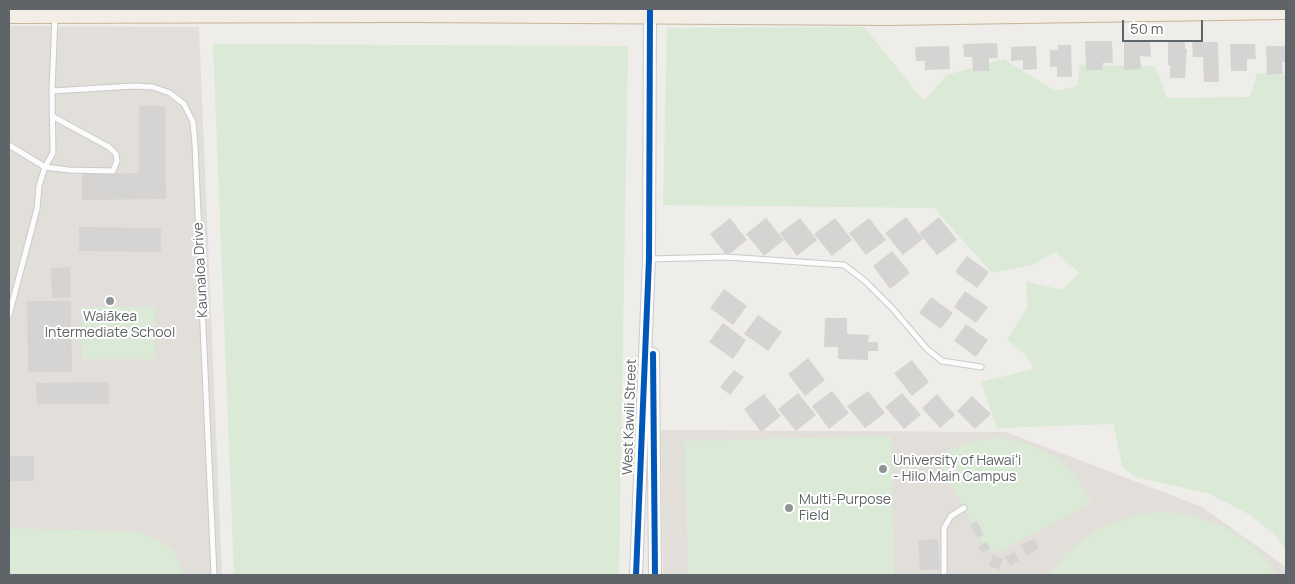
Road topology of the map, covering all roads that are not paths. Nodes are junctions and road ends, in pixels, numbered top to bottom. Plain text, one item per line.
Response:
1 (1286, 11) edge
2 (650, 12) edge
3 (9, 15) edge
4 (55, 15) junction
5 (52, 91) junction
6 (52, 116) junction
7 (9, 145) edge
8 (45, 167) junction
9 (649, 259) junction
10 (9, 315) edge
11 (981, 367) dead end
12 (964, 508) dead end
13 (214, 575) edge
14 (636, 575) edge
15 (655, 575) edge
16 (944, 575) edge

1 - 2 highway
2 - 4 highway
2 - 9 street, West Kawili Street
3 - 4 highway
4 - 5 lane
5 - 6 lane
5 - 13 lane, Kaunaloa Drive
6 - 8 lane
6 - 8 lane
7 - 8 lane
8 - 10 lane
9 - 11 lane
9 - 14 street, West Kawili Street
9 - 15 street, West Kawili Street
12 - 16 lane

